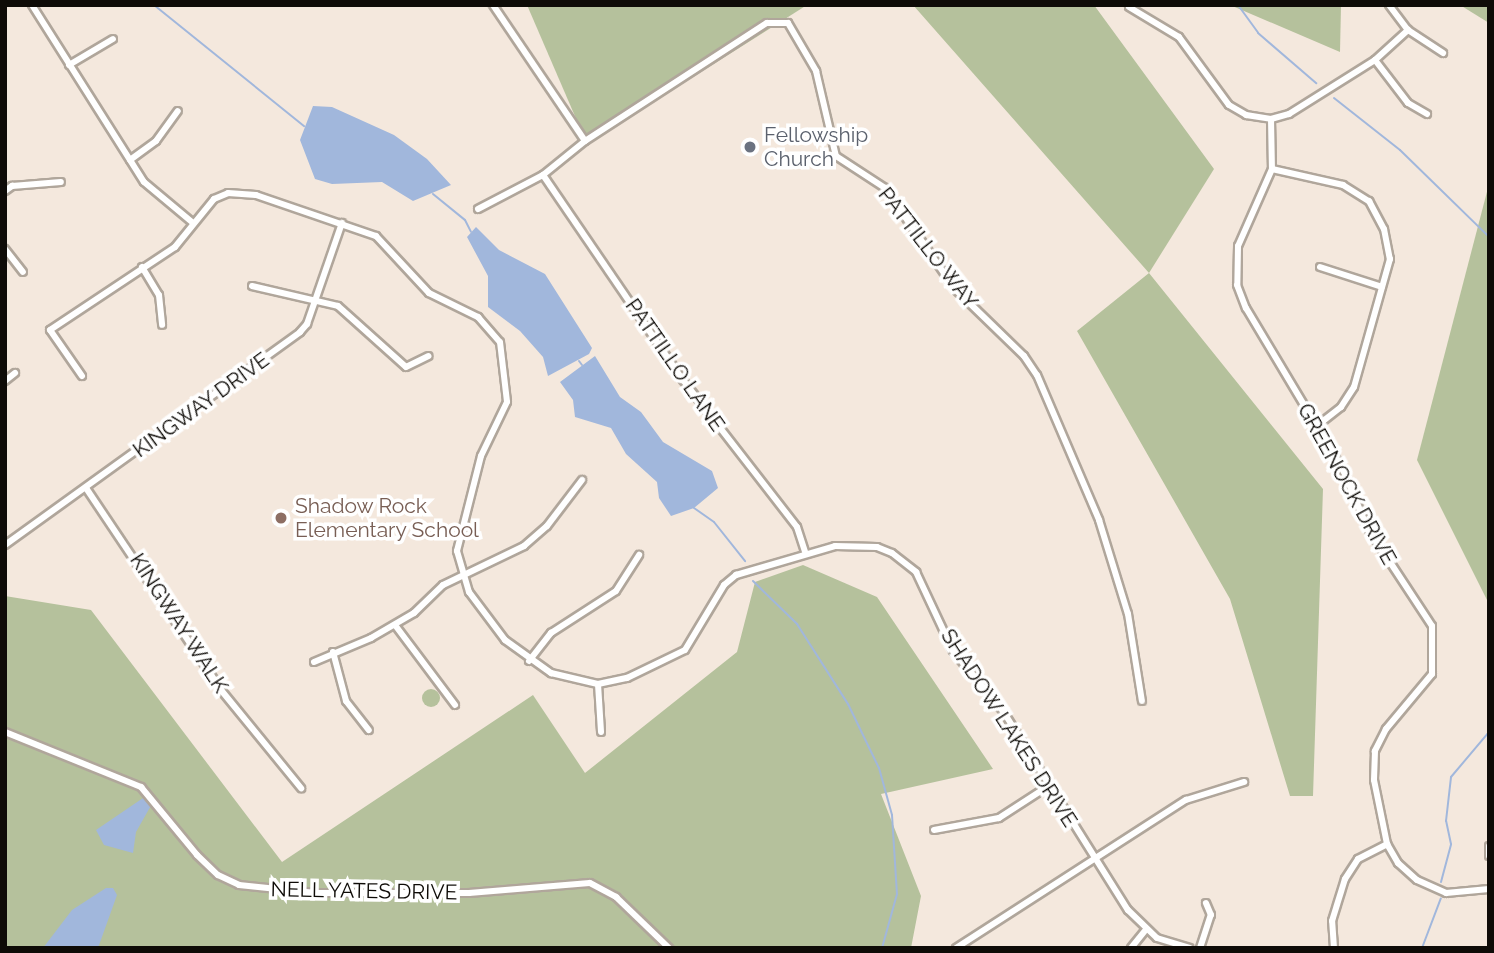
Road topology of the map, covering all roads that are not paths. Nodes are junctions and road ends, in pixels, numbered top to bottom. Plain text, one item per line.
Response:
1 (32, 5) edge
2 (493, 5) edge
3 (1389, 5) edge
4 (1129, 7) edge
5 (1408, 30) junction
6 (113, 39) dead end
7 (1443, 53) dead end
8 (1376, 60) junction
9 (69, 65) junction
10 (178, 111) dead end
11 (1427, 114) dead end
12 (1271, 119) junction
13 (585, 141) junction
14 (130, 160) junction
15 (1272, 169) junction
16 (543, 175) junction
17 (61, 182) dead end
18 (5, 191) edge
19 (478, 209) dead end
20 (193, 223) junction
21 (342, 223) junction
22 (5, 249) edge
23 (142, 267) junction
24 (1320, 267) dead end
25 (23, 272) dead end
26 (252, 286) dead end
27 (1382, 287) junction
28 (314, 299) junction
29 (162, 325) dead end
30 (429, 356) dead end
31 (15, 373) dead end
32 (82, 376) dead end
33 (5, 381) edge
34 (1317, 426) junction
35 (582, 480) dead end
36 (86, 488) junction
37 (5, 545) edge
38 (806, 554) junction
39 (639, 555) dead end
40 (461, 576) junction
41 (395, 625) junction
42 (333, 652) junction
43 (529, 661) junction
44 (314, 662) dead end
45 (598, 684) junction
46 (1142, 701) dead end
47 (456, 705) dead end
48 (369, 730) dead end
49 (5, 732) edge
50 (601, 732) dead end
51 (1244, 782) dead end
52 (1047, 787) junction
53 (301, 788) dead end
54 (934, 830) dead end
55 (1387, 844) junction
56 (1489, 846) edge
57 (1489, 856) edge
58 (1094, 860) junction
59 (1489, 889) edge
60 (1206, 903) dead end
61 (1145, 931) junction
62 (669, 948) edge
63 (956, 948) edge
64 (1131, 948) edge
65 (1190, 948) edge
66 (1200, 948) edge
67 (1334, 948) edge

1 - 9 street
2 - 13 street
3 - 5 street
4 - 12 street
5 - 7 street
5 - 8 street
6 - 9 street
8 - 11 street
8 - 12 street
9 - 14 street
10 - 14 street
12 - 15 street, GREENOCK DRIVE
13 - 16 street
13 - 46 street, PATTILLO WAY
14 - 20 street
15 - 27 street
15 - 34 street, GREENOCK DRIVE
16 - 19 street
16 - 38 street, PATTILLO LANE
17 - 18 street
20 - 21 street
20 - 23 street
21 - 28 street, KINGWAY DRIVE
21 - 40 street
22 - 25 street
23 - 29 street
23 - 32 street
24 - 27 street
26 - 28 street
27 - 34 street
28 - 30 street
28 - 36 street, KINGWAY DRIVE
31 - 33 street
34 - 55 street, GREENOCK DRIVE
35 - 40 street
36 - 37 street, KINGWAY DRIVE
36 - 53 street, KINGWAY WALK
38 - 45 street, SHADOW LAKES DRIVE
38 - 52 street, SHADOW LAKES DRIVE
39 - 43 street
40 - 41 street
40 - 43 street, SHADOW LAKES DRIVE
41 - 42 street
41 - 47 street
42 - 44 street
42 - 48 street
43 - 45 street, SHADOW LAKES DRIVE
45 - 50 street
49 - 62 street, NELL YATES DRIVE
51 - 58 street
52 - 54 street
52 - 58 street, SHADOW LAKES DRIVE
55 - 59 street, GREENOCK DRIVE
55 - 67 street
56 - 57 street
58 - 61 street, SHADOW LAKES DRIVE
58 - 63 street
60 - 66 street
61 - 64 street
61 - 65 street

